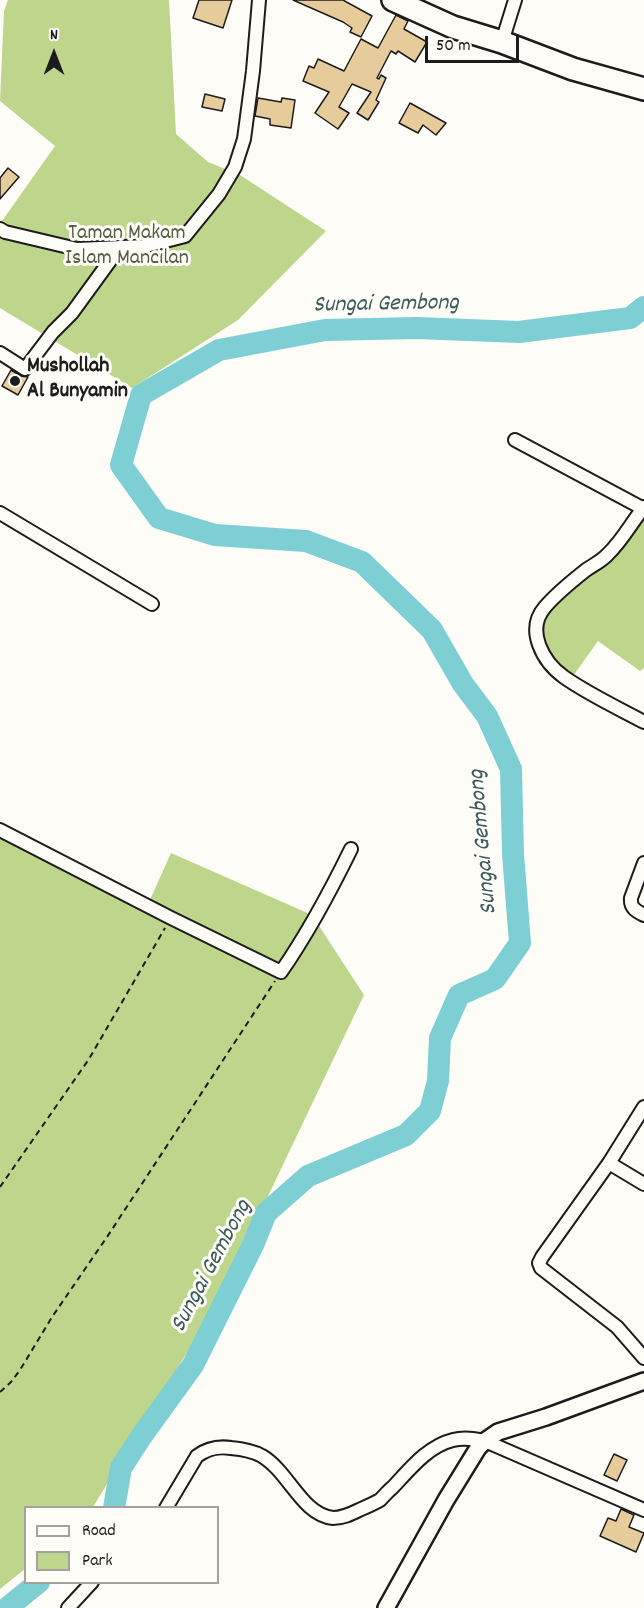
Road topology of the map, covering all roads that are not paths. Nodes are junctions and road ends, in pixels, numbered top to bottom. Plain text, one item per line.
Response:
1 (259, 0) edge
2 (393, 0) edge
3 (515, 0) edge
4 (425, 6) edge
5 (502, 42) junction
6 (644, 89) edge
7 (0, 229) edge
8 (120, 247) junction
9 (0, 353) edge
10 (515, 440) dead end
11 (643, 507) edge
12 (0, 513) edge
13 (152, 604) dead end
14 (644, 722) edge
15 (0, 830) edge
16 (351, 849) dead end
17 (644, 863) edge
18 (644, 915) edge
19 (644, 1107) edge
20 (609, 1163) junction
21 (644, 1184) edge
22 (644, 1359) edge
23 (644, 1381) edge
24 (485, 1441) junction
25 (167, 1506) edge
26 (644, 1510) edge
27 (90, 1584) edge
28 (69, 1608) edge
29 (386, 1608) edge

1 - 8 street
2 - 4 highway
3 - 5 street
4 - 5 highway
5 - 6 highway
7 - 8 street
8 - 9 street
10 - 11 street
11 - 14 street
12 - 13 street
15 - 16 street
17 - 18 street
19 - 20 street
20 - 21 street
20 - 22 street
23 - 24 street
24 - 25 street
24 - 26 street
24 - 29 street
27 - 28 street

